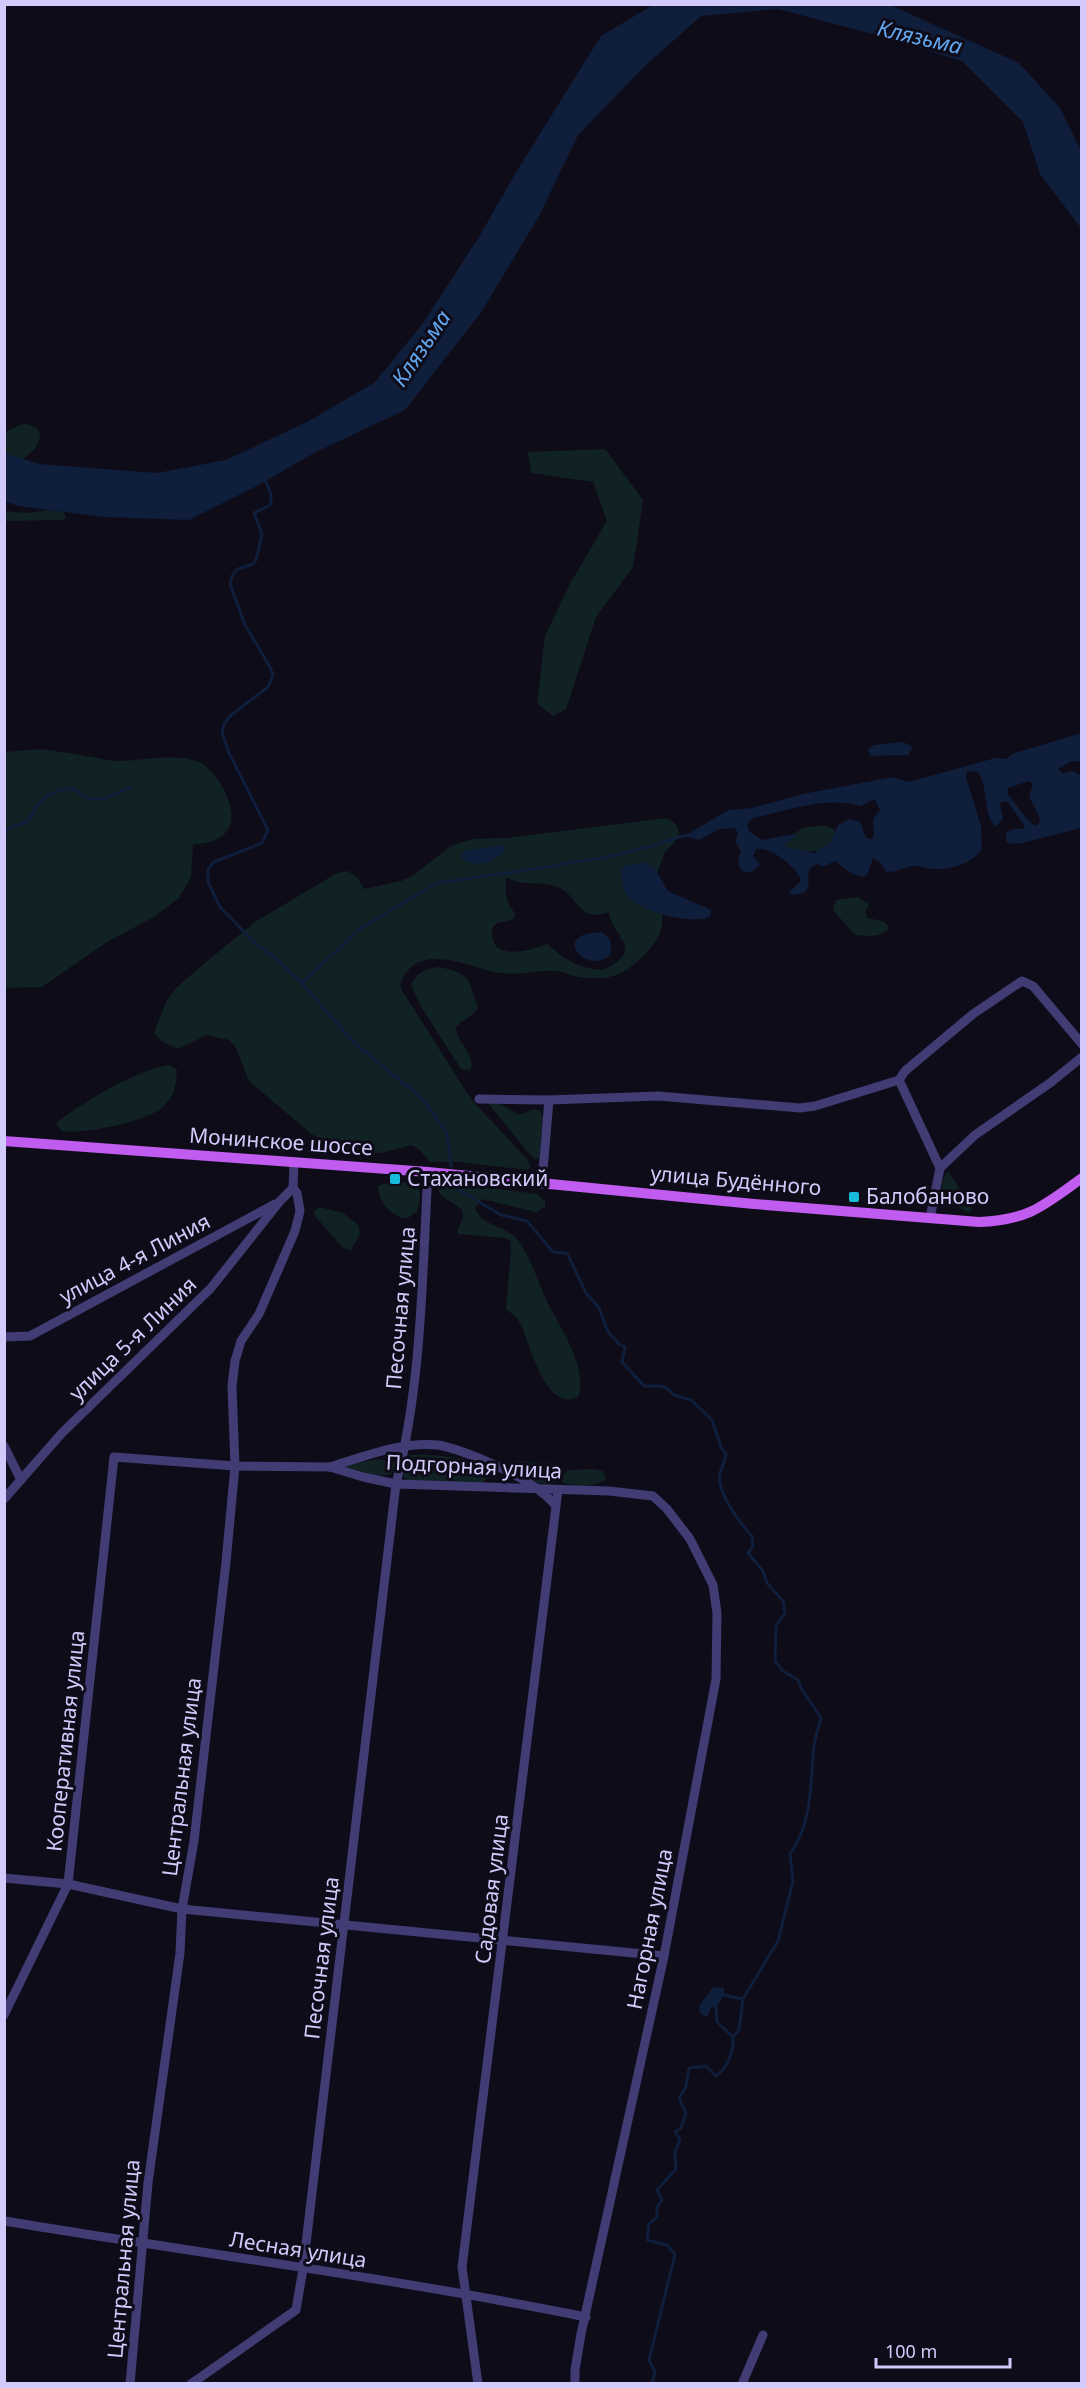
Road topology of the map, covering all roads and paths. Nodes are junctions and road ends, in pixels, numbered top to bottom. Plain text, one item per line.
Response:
1 (1082, 1044) edge
2 (1082, 1057) edge
3 (899, 1080) junction
4 (479, 1099) dead end
5 (549, 1100) junction
6 (4, 1141) edge
7 (294, 1163) junction
8 (940, 1168) junction
9 (428, 1172) junction
10 (1082, 1178) edge
11 (542, 1182) junction
12 (555, 1183) joint
13 (293, 1188) junction
14 (280, 1201) junction
15 (930, 1218) junction
16 (4, 1337) edge
17 (5, 1447) edge
18 (406, 1447) junction
19 (114, 1457) joint
20 (235, 1466) junction
21 (330, 1467) junction
22 (21, 1480) junction
23 (396, 1484) junction
24 (538, 1490) junction
25 (558, 1490) junction
26 (653, 1496) joint
27 (4, 1498) edge
28 (555, 1505) junction
29 (4, 1878) edge
30 (68, 1884) junction
31 (182, 1909) junction
32 (344, 1926) junction
33 (504, 1940) junction
34 (664, 1956) junction
35 (4, 2015) edge
36 (4, 2222) edge
37 (143, 2244) junction
38 (303, 2269) junction
39 (464, 2292) junction
40 (586, 2317) junction
41 (763, 2336) dead end
42 (130, 2384) edge
43 (191, 2384) edge
44 (478, 2384) edge
45 (575, 2384) edge
46 (742, 2384) edge

1 - 3 street
2 - 8 street
3 - 5 street
3 - 8 street
4 - 5 street
5 - 11 street
6 - 7 main road, Монинское шоссе
7 - 9 main road, Монинское шоссе
7 - 13 street, Центральная улица
8 - 15 street
9 - 11 main road, Монинское шоссе
9 - 18 street, Песочная улица
10 - 15 main road, улица Будённого
11 - 12 main road, Монинское шоссе
12 - 15 main road, улица Будённого
13 - 14 street
13 - 20 street, Центральная улица
14 - 16 street, улица 4-я Линия
14 - 22 street, улица 5-я Линия
17 - 22 street
18 - 21 street
18 - 23 street, Песочная улица
18 - 24 street
19 - 20 street, Подгорная улица
19 - 30 street, Кооперативная улица
20 - 21 street, Подгорная улица
20 - 31 street, Центральная улица
21 - 23 street, Подгорная улица
22 - 27 street, улица 5-я Линия
23 - 24 street, Подгорная улица
23 - 32 street, Песочная улица
24 - 25 street, Подгорная улица
24 - 28 street
25 - 26 street, Подгорная улица
25 - 28 street, Садовая улица
26 - 34 street, Нагорная улица
28 - 33 street, Садовая улица
29 - 30 street
30 - 31 street
30 - 35 street, Кооперативная улица
31 - 32 street
31 - 37 street, Центральная улица
32 - 33 street
32 - 38 street, Песочная улица
33 - 34 street
33 - 39 street, Садовая улица
34 - 40 street, Нагорная улица
36 - 37 street, Лесная улица
37 - 38 street, Лесная улица
37 - 42 street, Центральная улица
38 - 39 street, Лесная улица
38 - 43 street, Песочная улица
39 - 40 street, Лесная улица
39 - 44 street, Садовая улица
40 - 45 street, Нагорная улица
41 - 46 street

